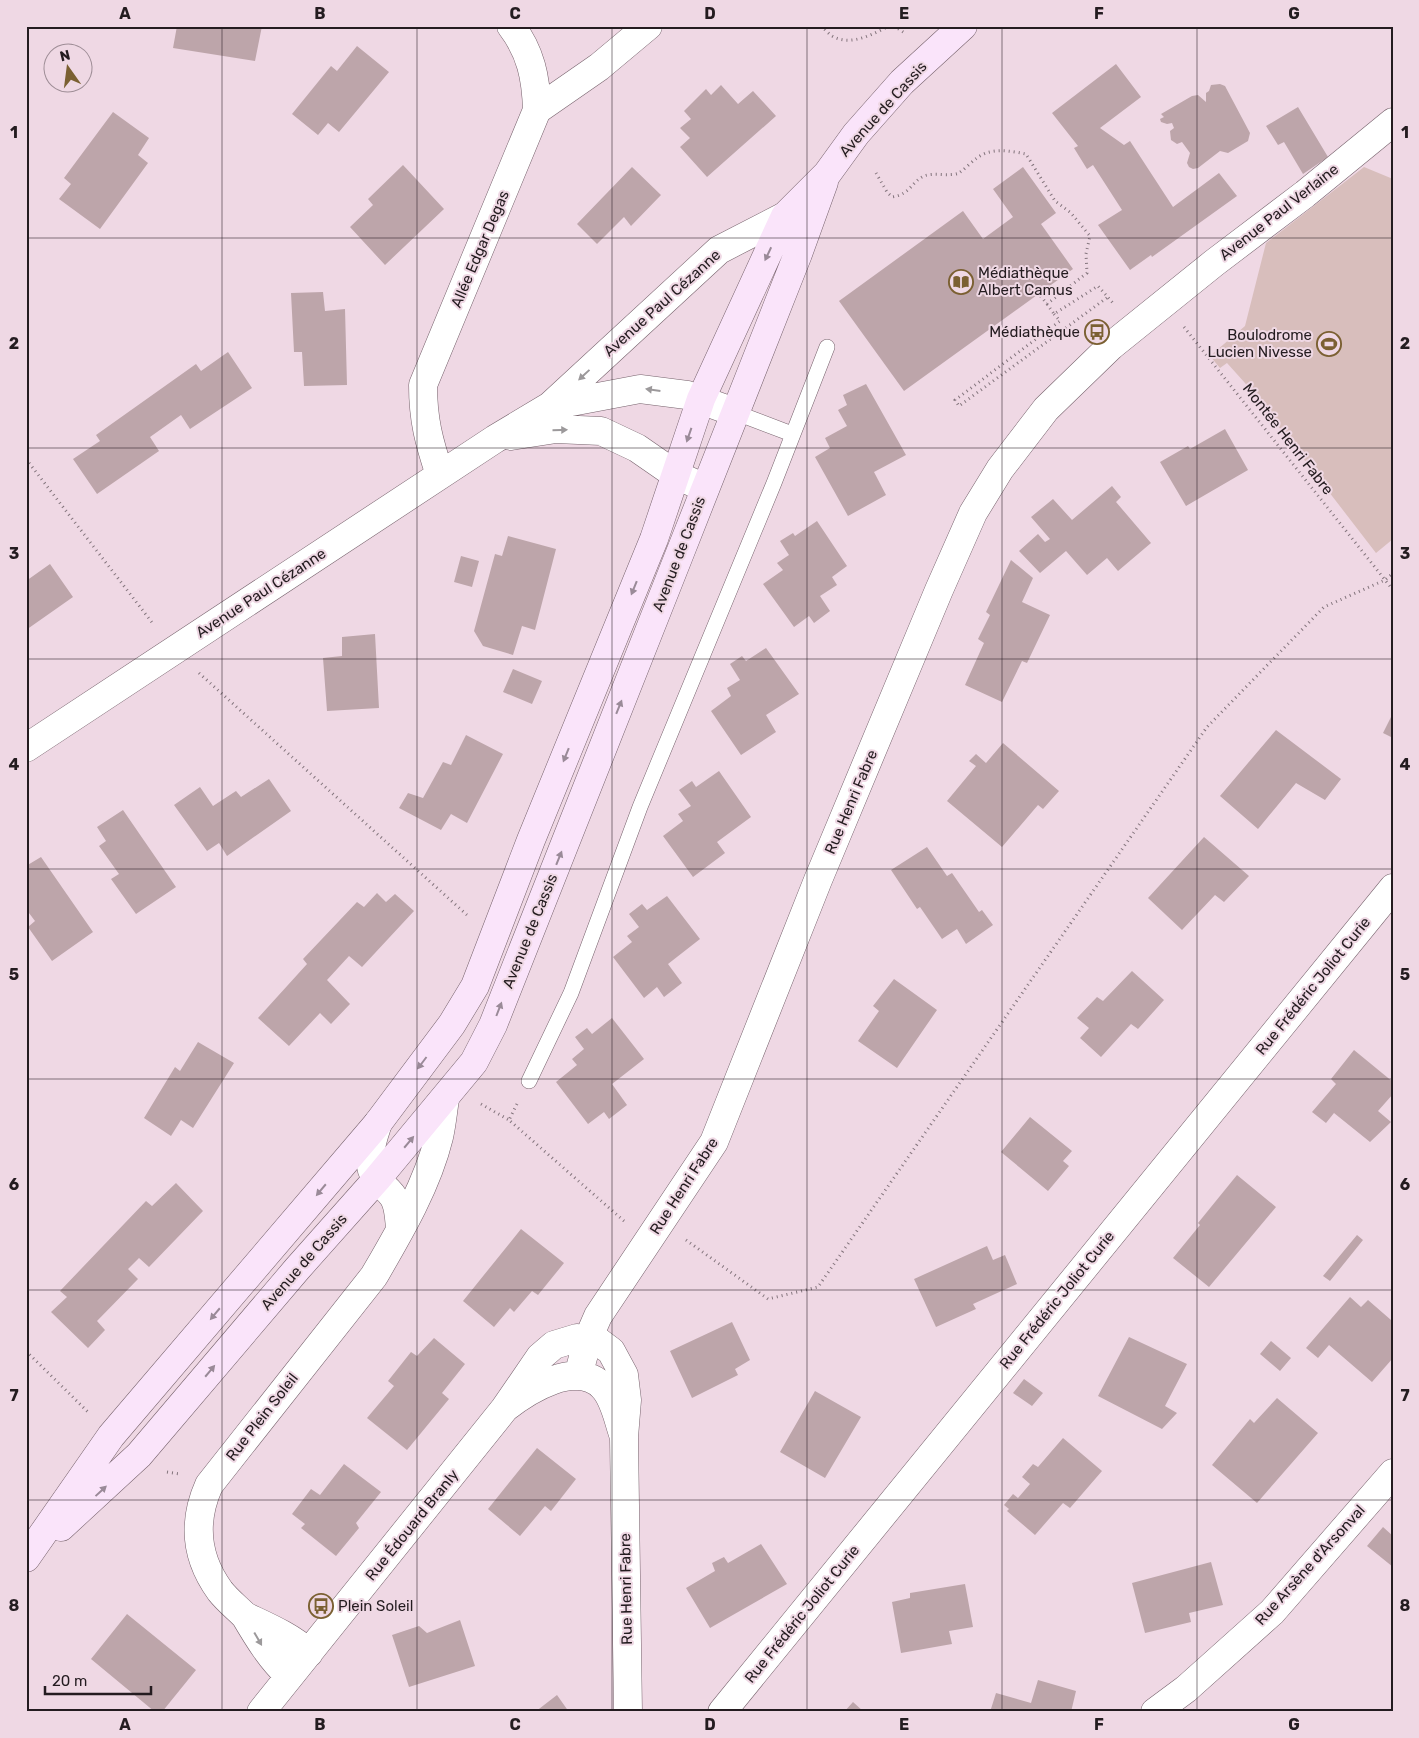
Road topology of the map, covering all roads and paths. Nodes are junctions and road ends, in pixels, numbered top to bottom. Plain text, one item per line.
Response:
1 (511, 26) edge
2 (648, 26) edge
3 (821, 26) edge
4 (889, 26) edge
5 (894, 26) edge
6 (963, 26) edge
7 (903, 32) dead end
8 (537, 110) junction
9 (1393, 122) edge
10 (876, 172) dead end
11 (827, 174) junction
12 (785, 216) junction
13 (1039, 294) dead end
14 (1108, 298) junction
15 (1165, 303) junction
16 (1047, 304) junction
17 (1054, 314) junction
18 (1134, 327) junction
19 (827, 347) dead end
20 (701, 400) junction
21 (550, 406) junction
22 (734, 412) junction
23 (792, 434) junction
24 (495, 439) junction
25 (26, 459) edge
26 (440, 475) junction
27 (676, 475) junction
28 (705, 488) junction
29 (1393, 573) edge
30 (1385, 580) junction
31 (1393, 590) edge
32 (173, 651) junction
33 (26, 748) edge
34 (1393, 888) edge
35 (469, 917) dead end
36 (529, 1081) joint
37 (445, 1099) junction
38 (476, 1101) dead end
39 (509, 1120) junction
40 (378, 1123) junction
41 (377, 1179) junction
42 (625, 1222) dead end
43 (400, 1228) junction
44 (684, 1237) dead end
45 (588, 1339) junction
46 (26, 1351) edge
47 (578, 1376) junction
48 (506, 1408) junction
49 (103, 1428) junction
50 (624, 1437) junction
51 (164, 1472) dead end
52 (1393, 1473) edge
53 (182, 1474) dead end
54 (26, 1559) edge
55 (245, 1616) junction
56 (309, 1653) junction
57 (289, 1676) junction
58 (261, 1712) edge
59 (628, 1712) edge
60 (722, 1712) edge
61 (1155, 1712) edge

1 - 8 street, Allée Edgar Degas
2 - 8 street
3 - 4 path
5 - 7 path
6 - 11 main road, Avenue de Cassis
8 - 26 street, Allée Edgar Degas
9 - 15 street, Avenue Paul Verlaine
10 - 16 path
11 - 12 main road, Avenue de Cassis
11 - 22 main road, Avenue de Cassis
12 -> 20 main road, Avenue de Cassis
12 -> 21 street, Avenue Paul Cézanne
13 - 16 path
14 - 17 path
14 - 17 path
14 - 18 path
15 - 18 street, Rue Henri Fabre
15 - 30 path, Montée Henri Fabre
16 - 17 path
18 - 45 street, Rue Henri Fabre
19 - 23 lane
20 -> 21 street, Avenue Paul Cézanne
20 - 22 street, Avenue Paul Cézanne
20 -> 27 main road, Avenue de Cassis
21 - 24 street, Avenue Paul Cézanne
22 - 23 lane
22 - 28 main road, Avenue de Cassis
23 - 36 lane
24 - 26 street, Avenue Paul Cézanne
24 -> 27 street, Avenue Paul Cézanne
25 - 32 path
26 - 32 street, Avenue Paul Cézanne
27 - 28 street, Avenue Paul Cézanne
27 -> 40 main road, Avenue de Cassis
37 -> 28 main road, Avenue de Cassis
29 - 30 path
30 - 31 path, Montée Henri Fabre
30 - 44 path
32 - 33 street, Avenue Paul Cézanne
32 - 35 path
34 - 60 street, Rue Frédéric Joliot Curie
36 - 39 path
41 -> 37 main road, Avenue de Cassis
37 - 43 street, Rue Plein Soleil
38 - 39 path
39 - 42 path
40 - 41 street
40 -> 49 main road, Avenue de Cassis
41 - 43 street
54 -> 41 main road, Avenue de Cassis
43 - 55 street, Rue Plein Soleil
45 - 47 street, Rue Henri Fabre
45 - 48 street, Rue Édouard Branly
45 - 50 street, Rue Henri Fabre
46 - 49 path
47 - 48 street, Rue Édouard Branly
47 - 50 street, Rue Henri Fabre
48 - 56 street, Rue Édouard Branly
49 - 54 main road, Avenue de Cassis
50 - 59 street, Rue Henri Fabre
51 - 53 path
52 - 61 street, Rue Arsène d'Arsonval
55 - 56 street, Rue Plein Soleil
55 -> 57 street, Rue Plein Soleil
56 - 57 street, Rue Édouard Branly
57 - 58 street, Rue Édouard Branly

